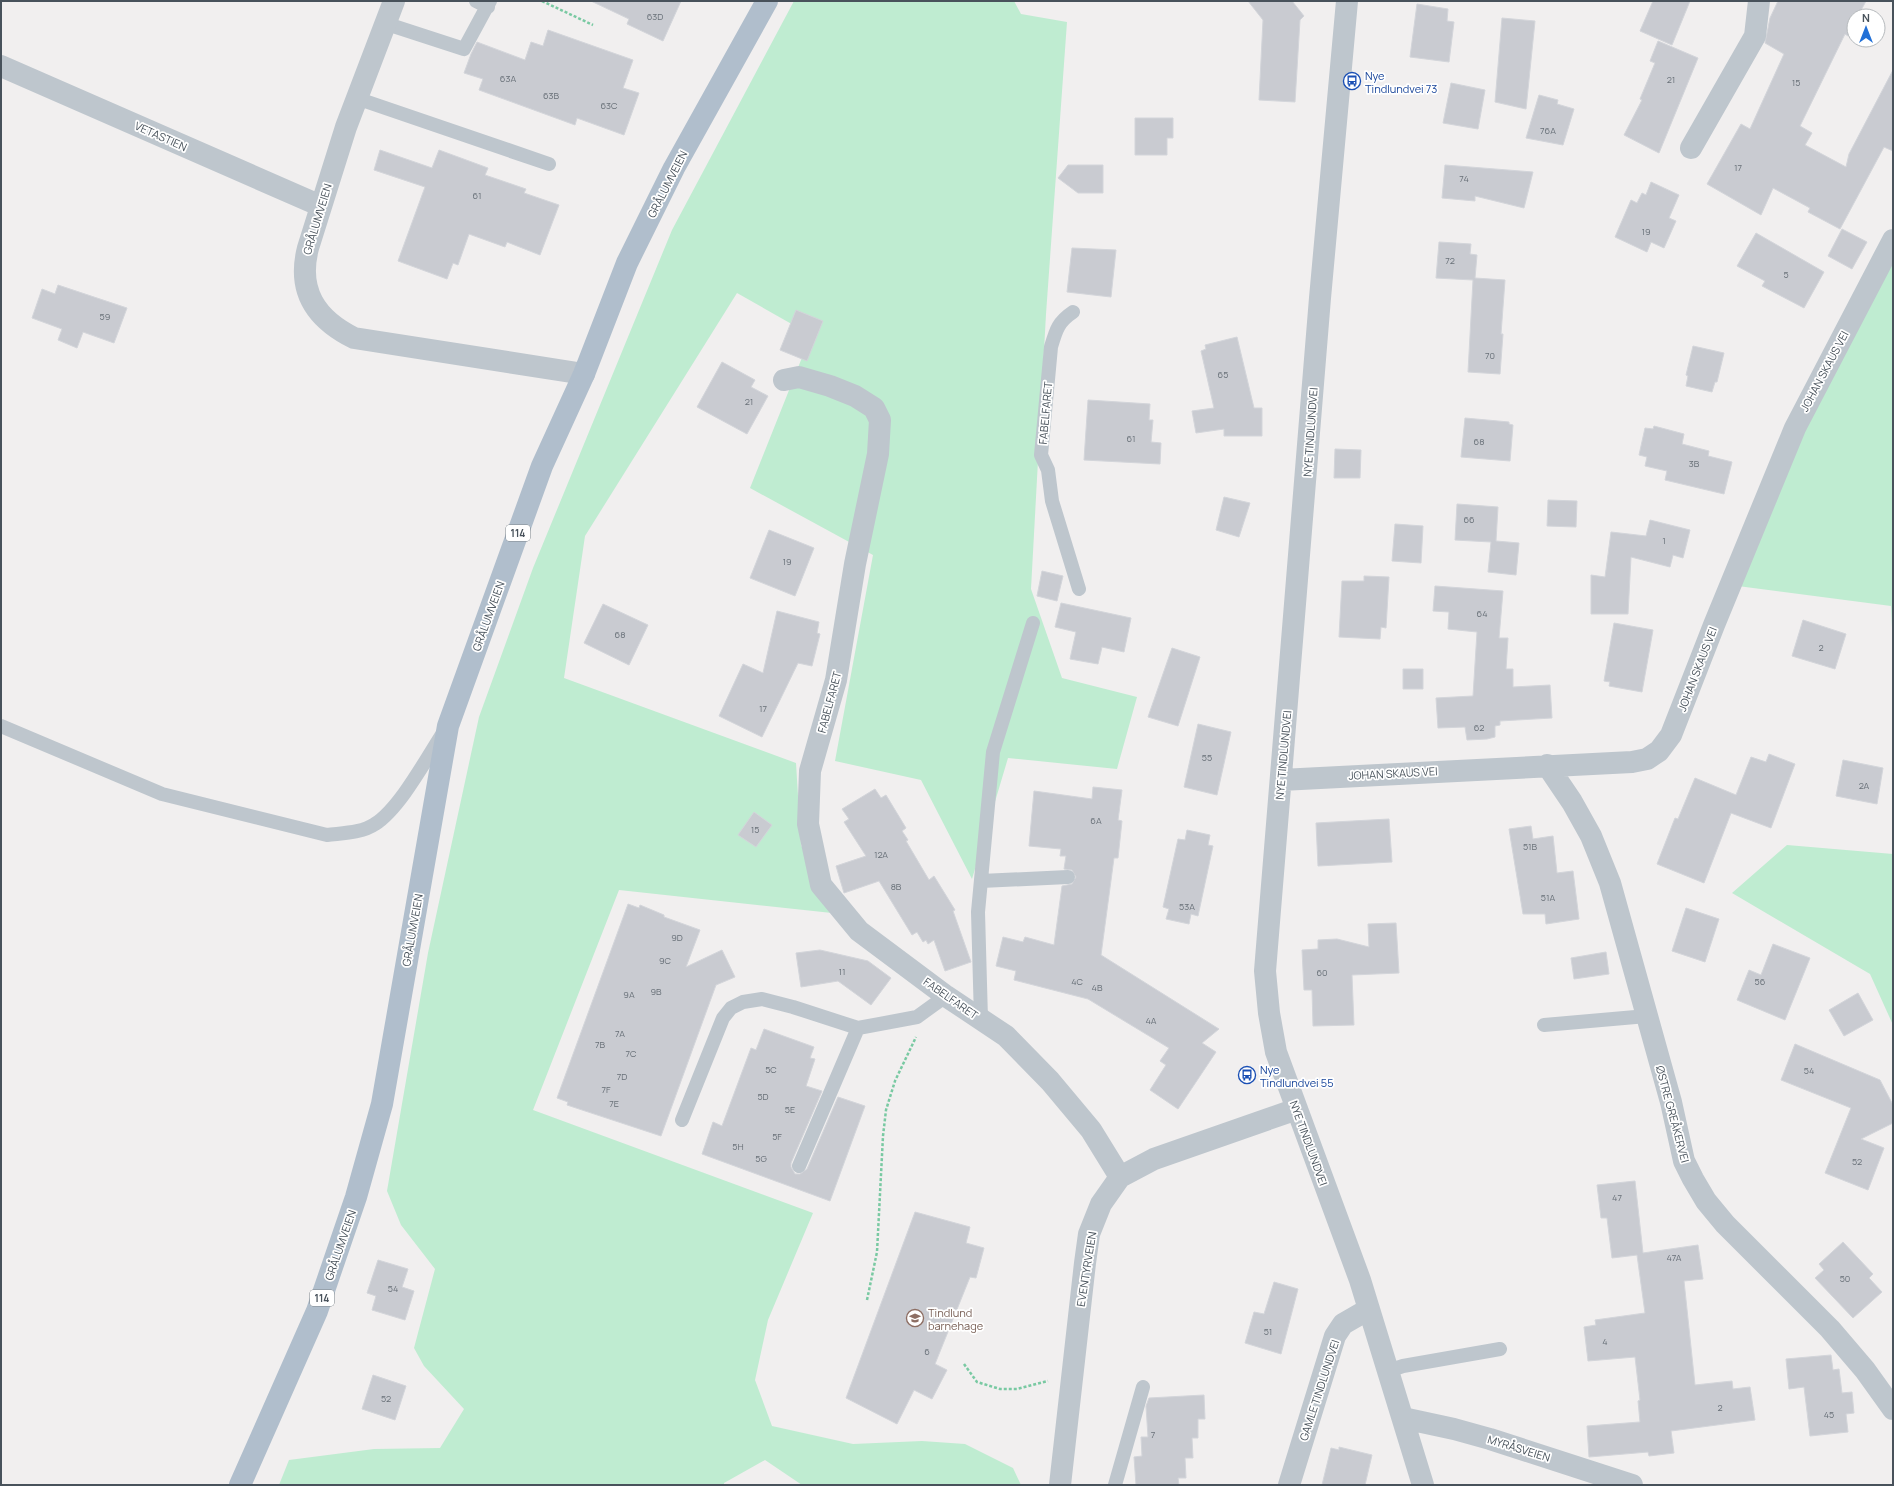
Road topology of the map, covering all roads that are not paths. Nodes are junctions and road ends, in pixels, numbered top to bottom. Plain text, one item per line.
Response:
1 (767, 1) edge
2 (1347, 1) edge
3 (1759, 1) edge
4 (485, 3) edge
5 (387, 10) edge
6 (1, 66) edge
7 (356, 98) junction
8 (1691, 148) dead end
9 (549, 164) dead end
10 (321, 206) junction
11 (1893, 240) edge
12 (1073, 312) dead end
13 (584, 374) junction
14 (784, 380) dead end
15 (1079, 589) dead end
16 (1033, 623) dead end
17 (1, 726) edge
18 (448, 726) junction
19 (1547, 765) junction
20 (1281, 780) junction
21 (1068, 877) dead end
22 (981, 881) junction
23 (946, 996) junction
24 (1647, 1016) junction
25 (981, 1019) junction
26 (1544, 1025) dead end
27 (858, 1028) junction
28 (1297, 1109) junction
29 (682, 1120) dead end
30 (799, 1166) dead end
31 (1120, 1177) junction
32 (1369, 1309) junction
33 (1500, 1349) dead end
34 (1388, 1371) junction
35 (1143, 1387) dead end
36 (1893, 1409) edge
37 (1403, 1418) junction
38 (240, 1485) edge
39 (1060, 1485) edge
40 (1115, 1485) edge
41 (1289, 1485) edge
42 (1424, 1485) edge
43 (1632, 1485) edge

1 - 13 main road, GRÅLUMVEIEN / 114
2 - 20 street, NYE TINDLUNDVEI
3 - 8 street
4 - 5 lane
5 - 7 street, GRÅLUMVEIEN
6 - 10 street, VETASTIEN
7 - 9 lane
7 - 10 street, GRÅLUMVEIEN
10 - 13 street, GRÅLUMVEIEN
11 - 19 street, JOHAN SKAUS VEI
12 - 15 lane, FABELFARET
13 - 18 main road, GRÅLUMVEIEN / 114
14 - 23 street, FABELFARET
16 - 22 lane, FABELFARET
17 - 18 lane
18 - 38 main road, GRÅLUMVEIEN / 114
19 - 20 street, JOHAN SKAUS VEI
19 - 24 street, ØSTRE GREÅKERVEI
20 - 28 street, NYE TINDLUNDVEI
21 - 22 lane
22 - 25 lane, FABELFARET
23 - 25 street, FABELFARET
23 - 27 lane
24 - 26 lane
24 - 36 street, ØSTRE GREÅKERVEI
25 - 31 street, FABELFARET
27 - 29 lane
27 - 30 lane
28 - 31 street, EVENTYRVEIEN
28 - 32 street, NYE TINDLUNDVEI
31 - 39 street, EVENTYRVEIEN
32 - 34 street, NYE TINDLUNDVEI
32 - 41 street, GAMLE TINDLUNDVEI
33 - 34 lane
34 - 37 street, NYE TINDLUNDVEI
35 - 40 lane
37 - 42 street, NYE TINDLUNDVEI
37 - 43 street, MYRÅSVEIEN

